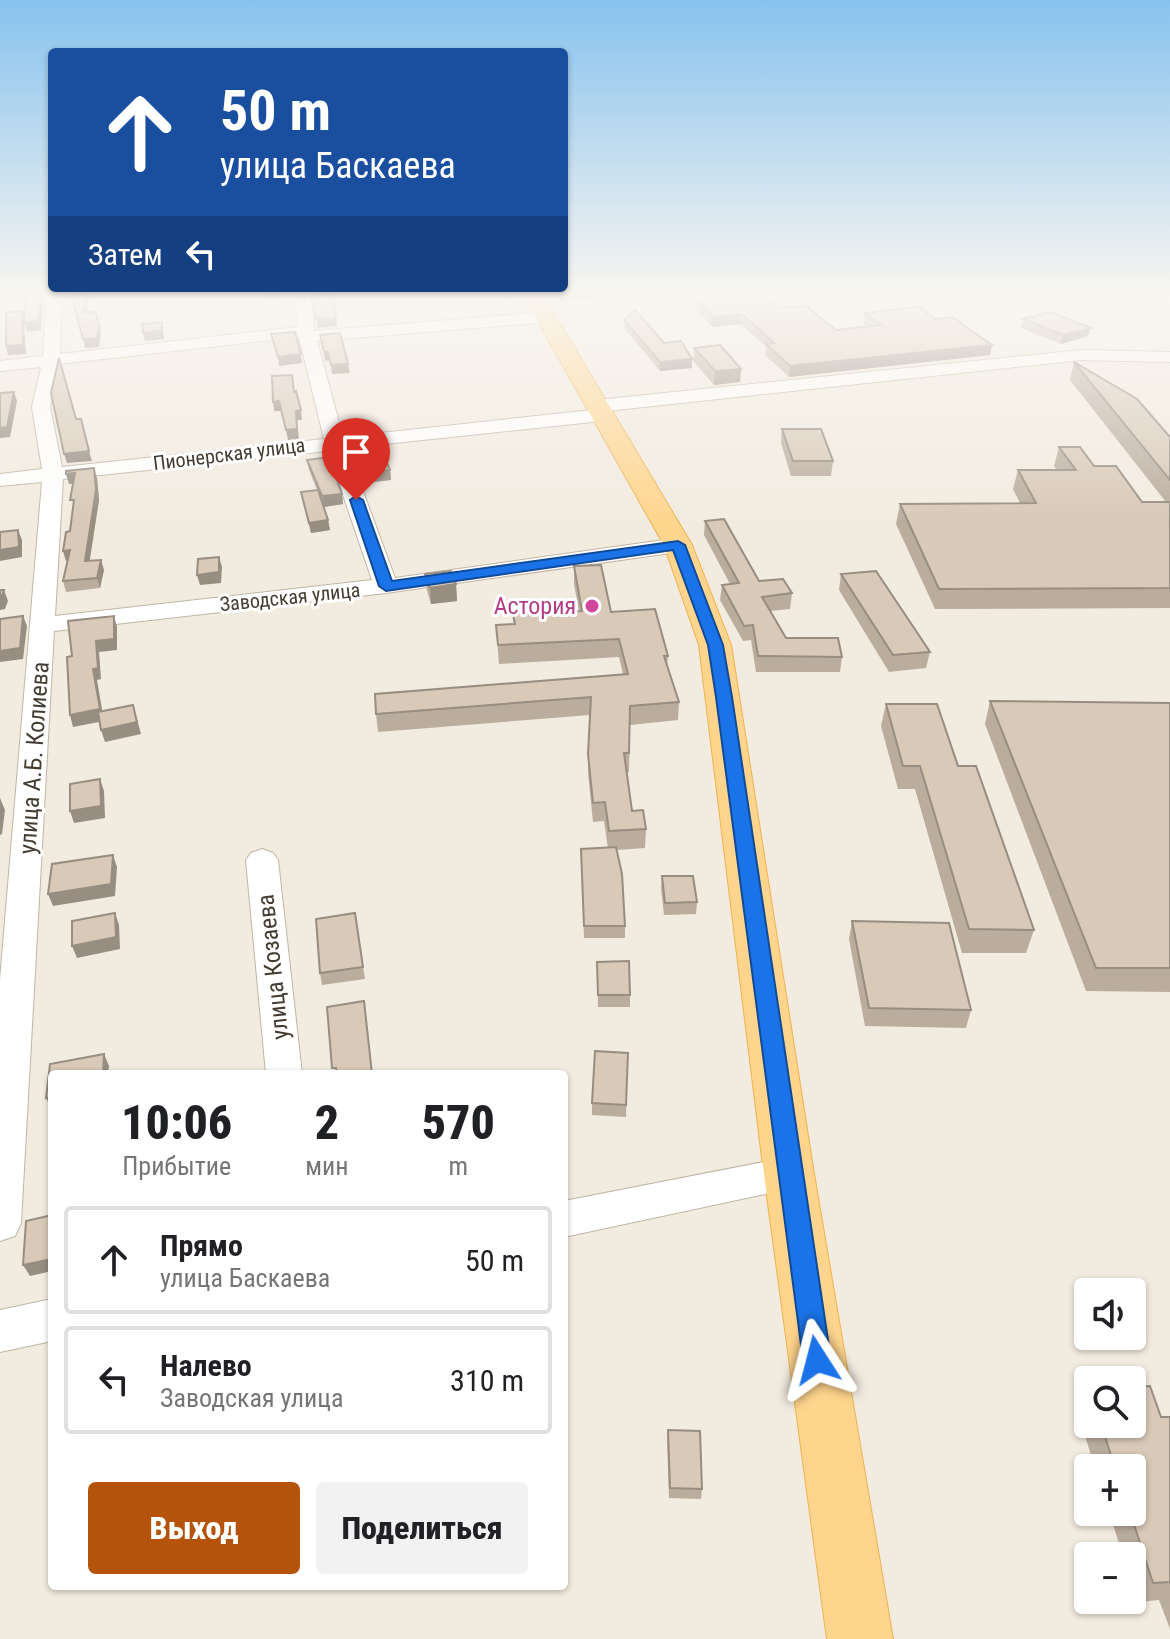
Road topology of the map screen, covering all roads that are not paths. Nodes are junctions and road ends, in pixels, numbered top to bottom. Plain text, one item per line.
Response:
1 (49, 371) edge
2 (316, 371) edge
3 (578, 371) edge
4 (937, 371) edge
5 (600, 410) junction
6 (336, 442) junction
7 (53, 474) junction
8 (0, 480) edge
9 (678, 545) junction
10 (386, 586) junction
11 (15, 618) edge
12 (44, 619) junction
13 (262, 860) dead end
14 (284, 1070) edge
15 (789, 1174) junction
16 (568, 1218) edge
17 (0, 1223) edge
18 (48, 1321) edge
19 (0, 1331) edge
20 (860, 1639) edge

1 - 7 street, улица А.Б. Колиева
2 - 6 street
3 - 5 main road
4 - 5 street, Пионерская улица
5 - 6 street, Пионерская улица
5 - 9 main road
6 - 7 street, Пионерская улица
6 - 10 street
7 - 8 street, Пионерская улица
7 - 12 street, улица А.Б. Колиева
9 - 10 street, Заводская улица
9 - 15 main road
10 - 12 street, Заводская улица
11 - 12 street, Заводская улица
12 - 17 street, улица А.Б. Колиева
13 - 14 street, улица Козаева
15 - 16 street
15 - 20 main road
18 - 19 street

